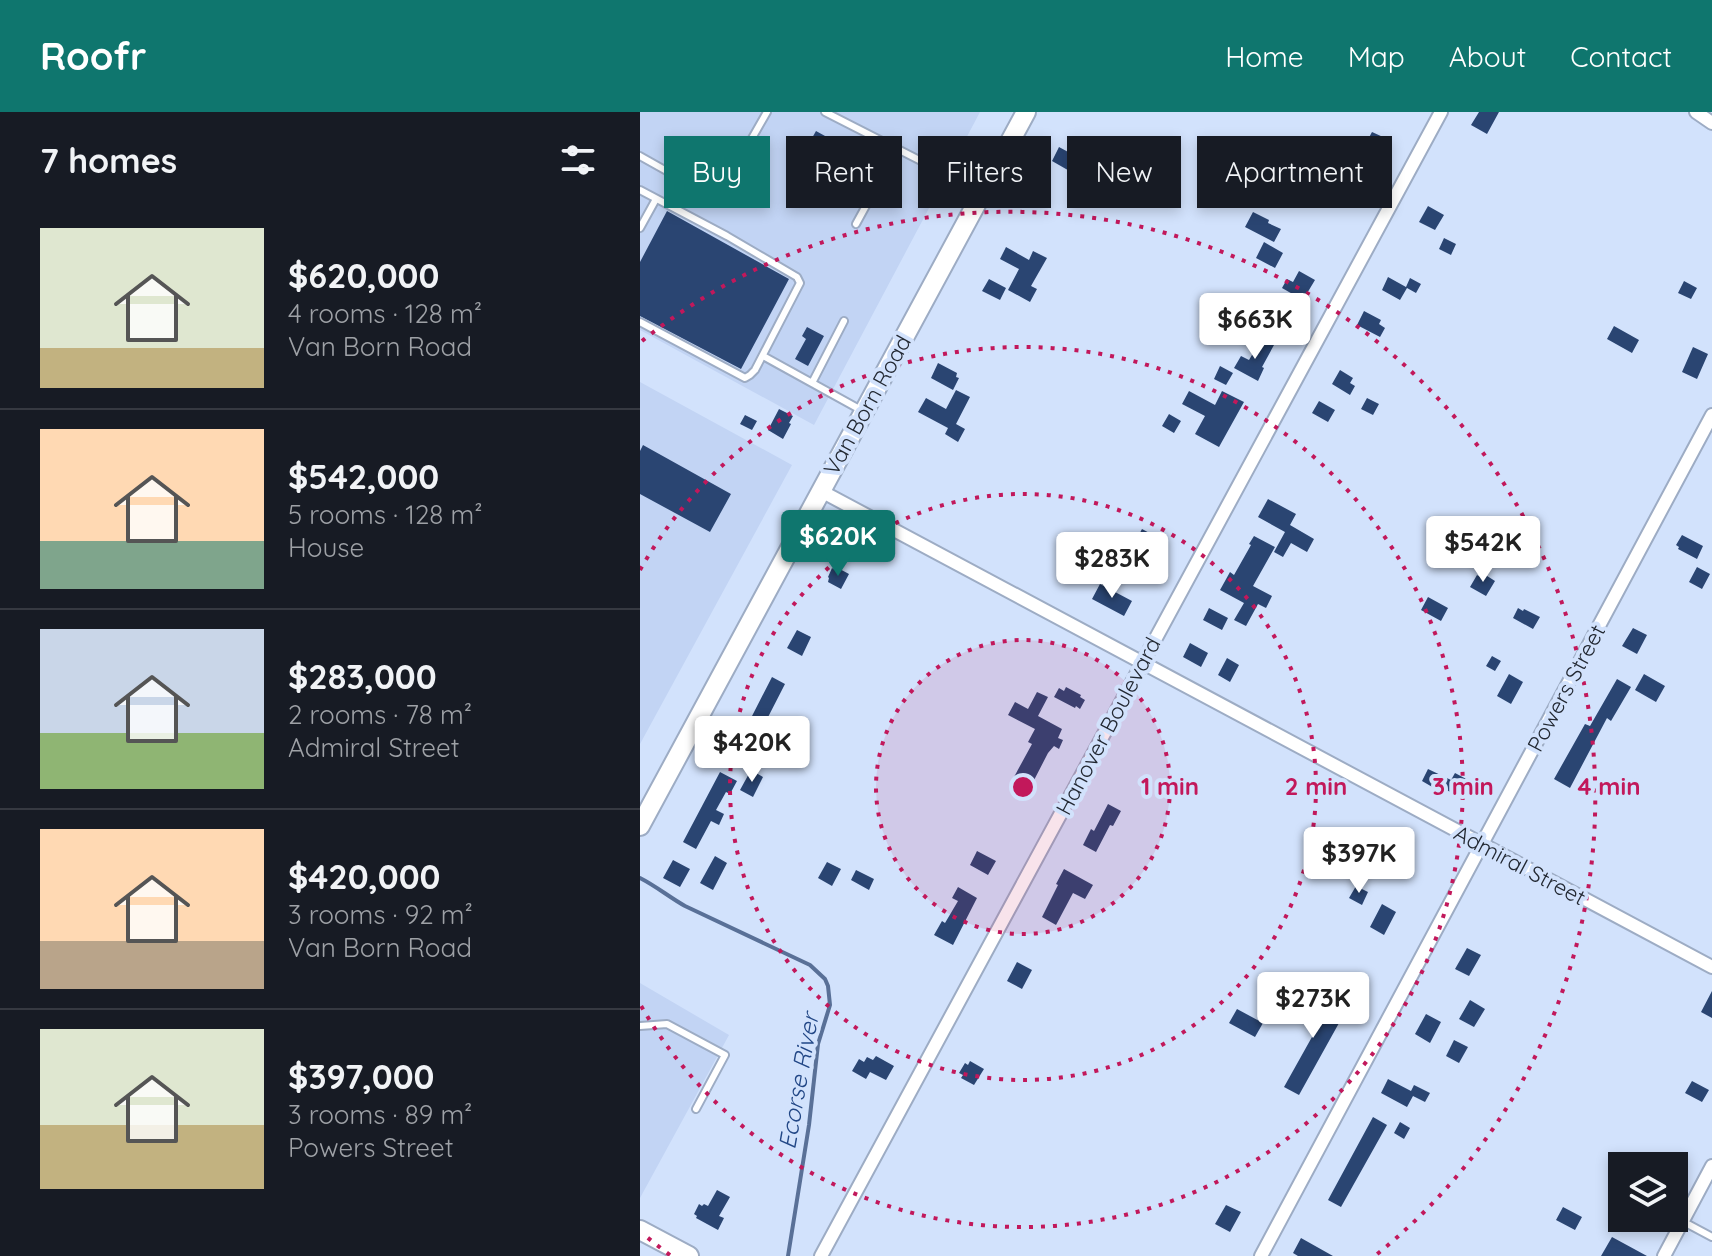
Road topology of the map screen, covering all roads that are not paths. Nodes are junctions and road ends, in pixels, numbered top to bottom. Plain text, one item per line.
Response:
1 (767, 112) edge
2 (825, 112) edge
3 (1026, 112) edge
4 (1441, 112) edge
5 (1696, 112) edge
6 (1712, 123) edge
7 (872, 136) edge
8 (1013, 136) edge
9 (640, 156) edge
10 (640, 190) edge
11 (656, 199) junction
12 (865, 208) edge
13 (974, 208) edge
14 (856, 224) dead end
15 (640, 228) edge
16 (844, 321) dead end
17 (640, 322) edge
18 (763, 356) junction
19 (812, 383) junction
20 (864, 411) junction
21 (1712, 415) edge
22 (821, 491) junction
23 (1142, 663) junction
24 (640, 826) edge
25 (1482, 844) junction
26 (1712, 967) edge
27 (640, 1026) edge
28 (696, 1109) dead end
29 (1712, 1166) edge
30 (1688, 1210) edge
31 (1688, 1224) edge
32 (640, 1230) edge
33 (1676, 1232) edge
34 (1712, 1237) edge
35 (689, 1256) edge
36 (821, 1256) edge
37 (1261, 1256) edge
38 (1664, 1256) edge

1 - 9 lane
2 - 7 lane
3 - 8 main road, Van Born Road
4 - 23 street, Hanover Boulevard
5 - 6 street
10 - 11 lane
11 - 15 lane
11 - 18 lane
12 - 14 lane
13 - 20 main road, Van Born Road
16 - 19 lane
17 - 18 lane
18 - 19 lane
19 - 20 lane
20 - 22 main road, Van Born Road
21 - 25 street, Powers Street
22 - 23 street, Admiral Street
22 - 24 main road, Van Born Road
23 - 25 street, Admiral Street
23 - 36 street, Hanover Boulevard
25 - 26 street, Admiral Street
25 - 37 street, Powers Street
27 - 28 lane
29 - 30 street
31 - 34 lane
32 - 35 main road
33 - 38 street

